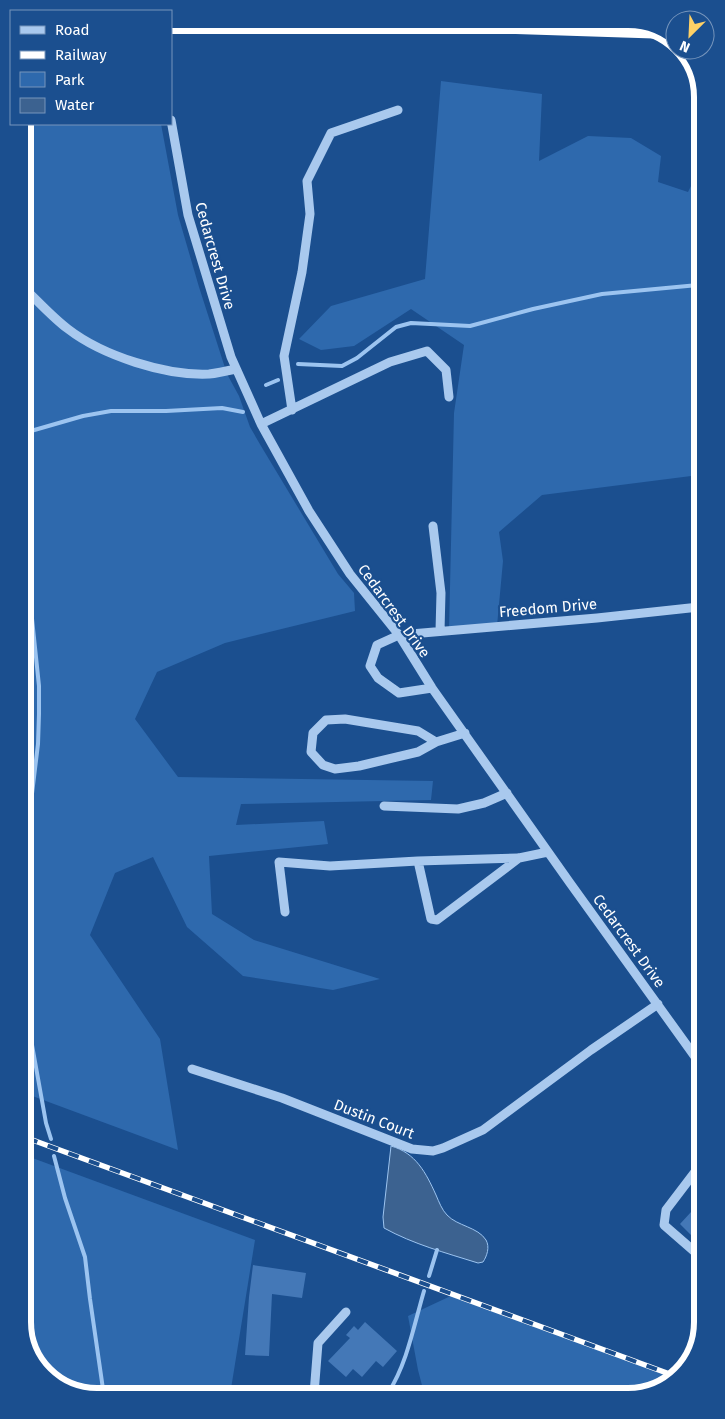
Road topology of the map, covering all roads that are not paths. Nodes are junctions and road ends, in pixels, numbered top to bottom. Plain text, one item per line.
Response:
1 (398, 110) dead end
2 (172, 125) edge
3 (31, 294) edge
4 (236, 369) junction
5 (449, 397) dead end
6 (292, 410) junction
7 (261, 424) junction
8 (433, 526) dead end
9 (694, 607) edge
10 (440, 632) junction
11 (399, 635) junction
12 (432, 688) junction
13 (465, 733) junction
14 (436, 742) junction
15 (507, 793) junction
16 (384, 806) dead end
17 (548, 852) junction
18 (519, 858) junction
19 (418, 861) junction
20 (285, 912) dead end
21 (658, 1004) junction
22 (694, 1055) edge
23 (192, 1069) dead end
24 (694, 1173) edge
25 (694, 1252) edge
26 (346, 1312) dead end
27 (314, 1388) edge

1 - 6 street
2 - 4 street, Cedarcrest Drive
3 - 4 street
4 - 7 street, Cedarcrest Drive
5 - 6 street
6 - 7 street
7 - 11 street, Cedarcrest Drive
8 - 10 street
9 - 10 street, Freedom Drive
10 - 11 street, Freedom Drive
11 - 12 street, Cedarcrest Drive
11 - 12 street, Freedom Drive
12 - 13 street, Cedarcrest Drive
13 - 14 street
13 - 15 street, Cedarcrest Drive
14 - 14 street
15 - 16 street
15 - 17 street, Cedarcrest Drive
17 - 18 street
17 - 21 street, Cedarcrest Drive
18 - 19 street
18 - 19 street
19 - 20 street
21 - 22 street, Cedarcrest Drive
21 - 23 street, Dustin Court
24 - 25 street
26 - 27 street

